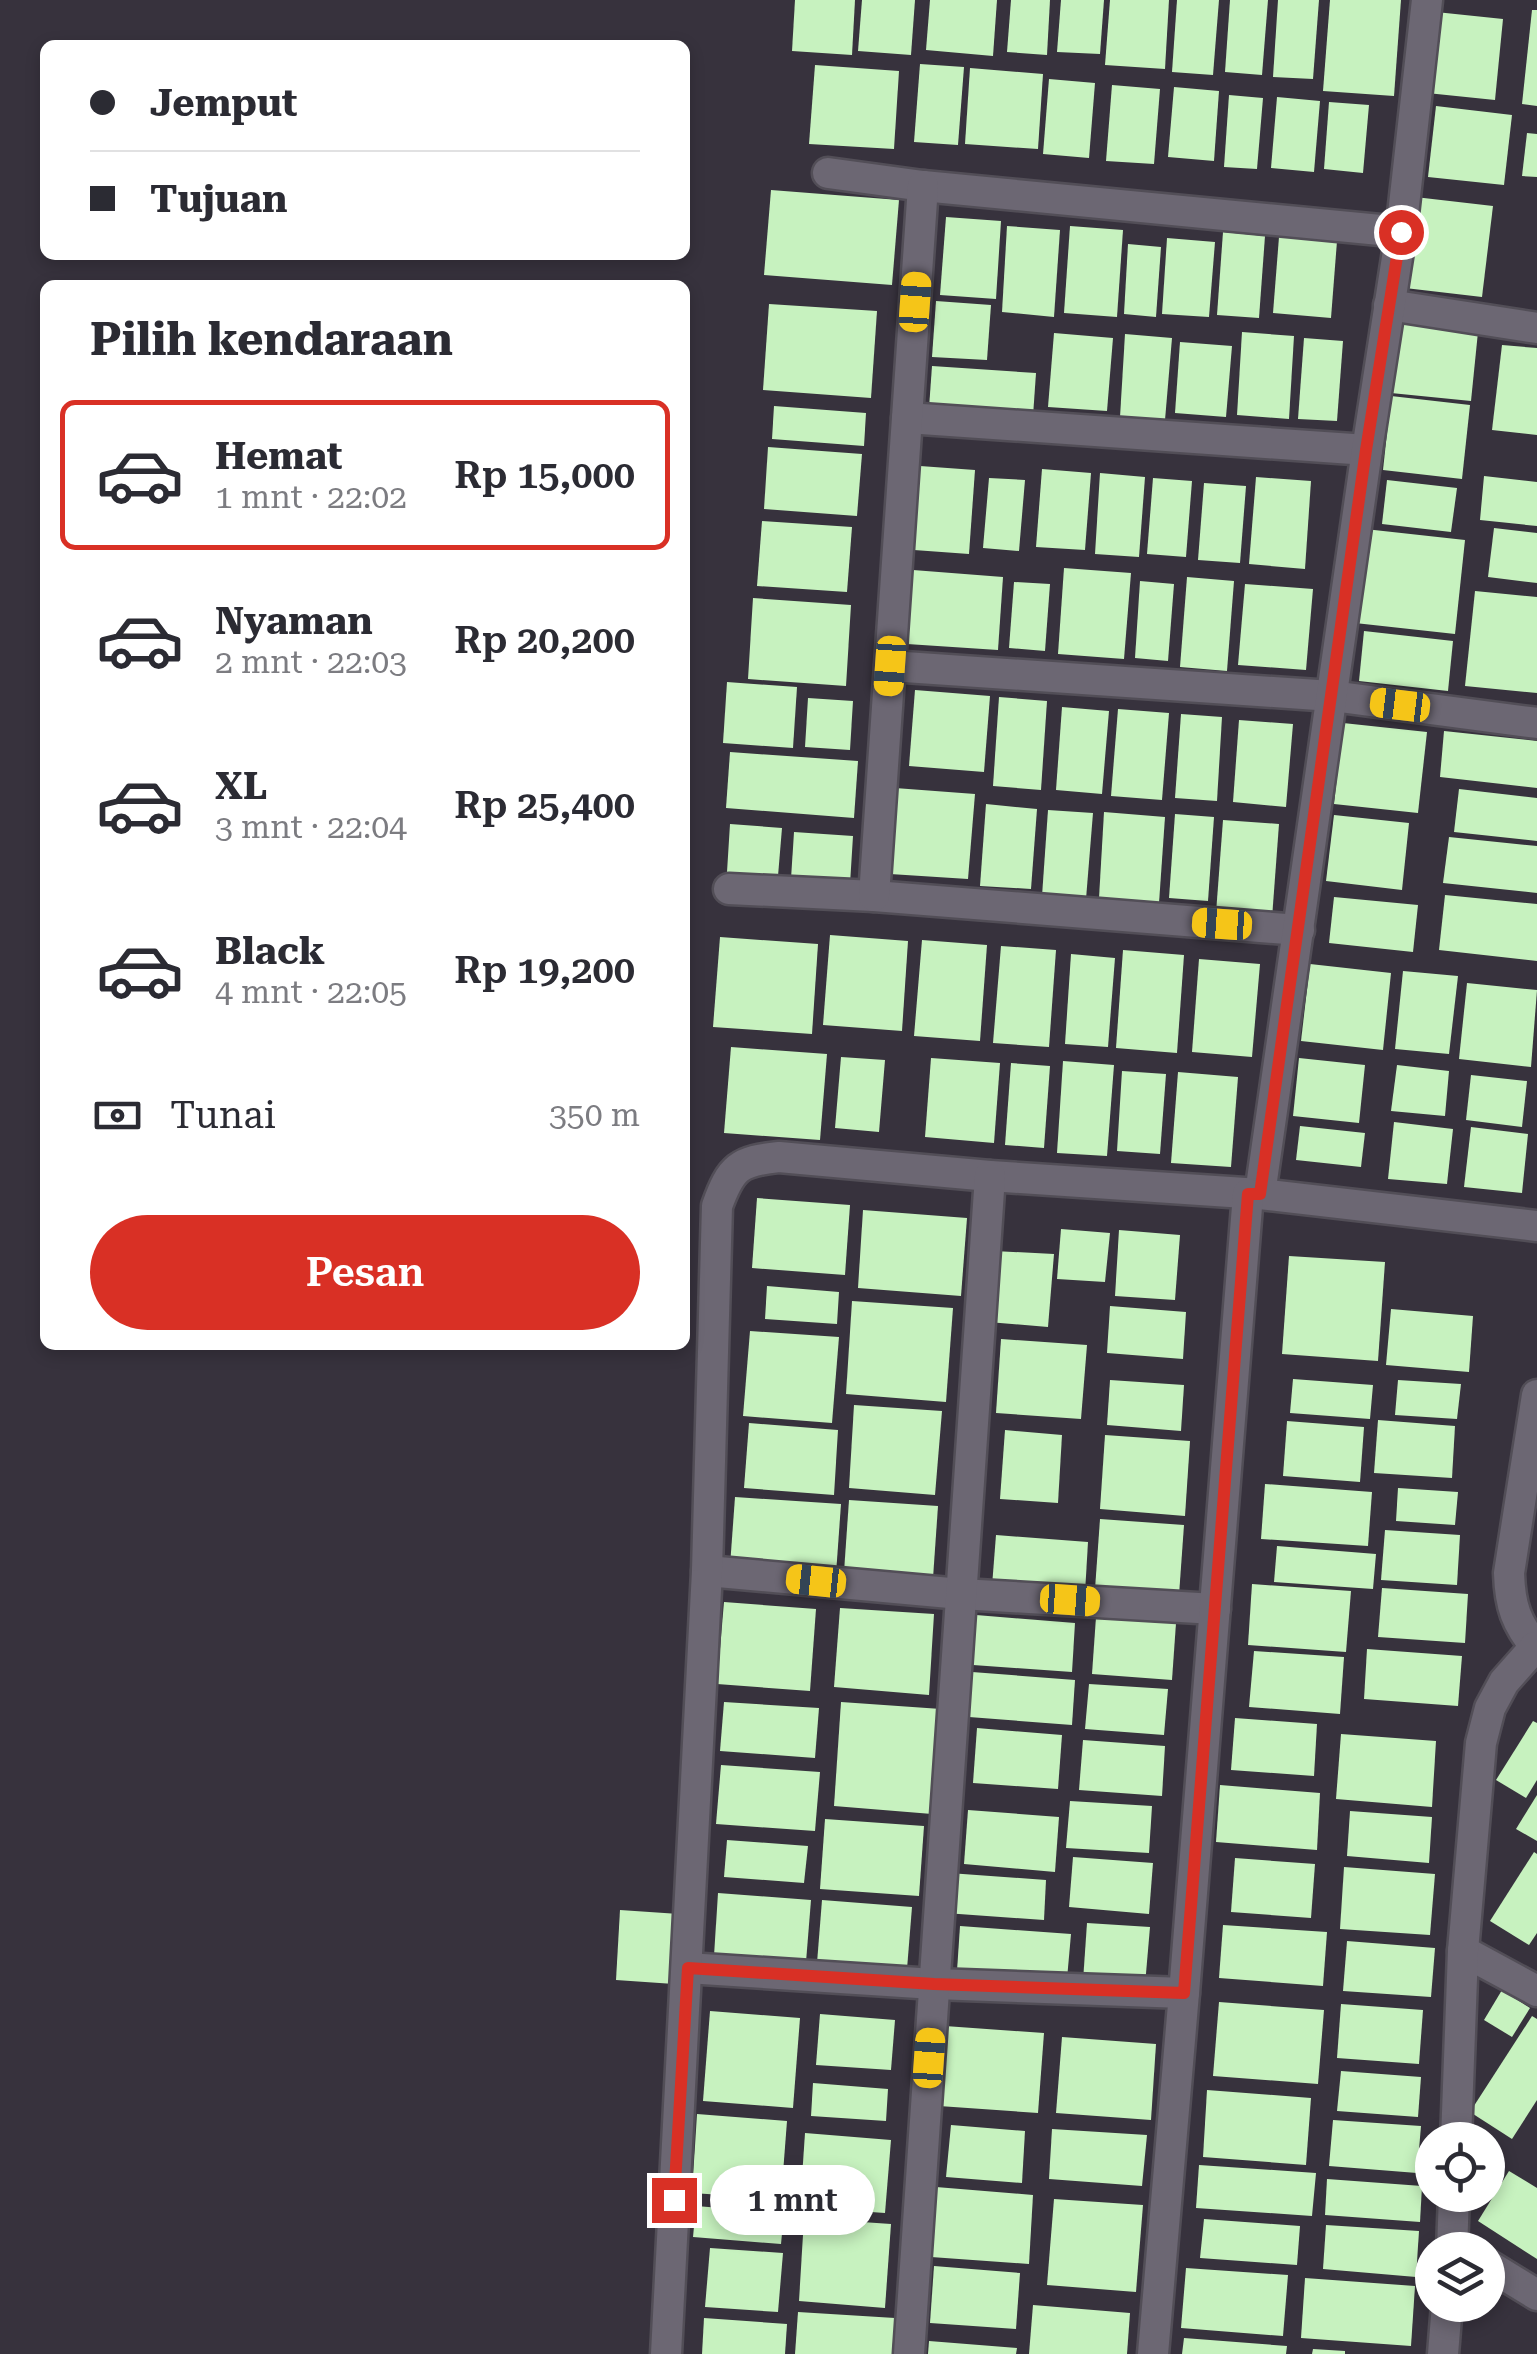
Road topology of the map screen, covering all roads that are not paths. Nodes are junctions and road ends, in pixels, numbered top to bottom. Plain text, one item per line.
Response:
1 (1426, 0) edge
2 (828, 172) dead end
3 (923, 186) junction
4 (1401, 232) junction
5 (1389, 305) junction
6 (1537, 328) edge
7 (907, 418) junction
8 (1366, 450) junction
9 (890, 666) junction
10 (1332, 696) junction
11 (1537, 723) edge
12 (730, 889) dead end
13 (874, 896) junction
14 (1299, 930) junction
15 (990, 1176) junction
16 (1254, 1194) junction
17 (1537, 1226) edge
18 (1537, 1395) edge
19 (707, 1571) junction
20 (961, 1594) junction
21 (1215, 1609) junction
22 (1536, 1648) edge
23 (1462, 1950) junction
24 (688, 1968) junction
25 (934, 1984) junction
26 (1537, 1991) edge
27 (1184, 1993) junction
28 (1457, 2122) edge
29 (1505, 2275) edge
30 (1537, 2295) edge
31 (1445, 2322) edge
32 (666, 2354) edge
33 (909, 2354) edge
34 (1152, 2354) edge
35 (1442, 2354) edge

1 - 4 street
2 - 3 street
3 - 4 street
3 - 7 street
4 - 5 street
5 - 6 street
5 - 8 street
7 - 8 street
7 - 9 street
8 - 10 street
9 - 10 street
9 - 13 street
10 - 11 street
10 - 14 street
12 - 13 street
13 - 14 street
14 - 16 street
15 - 16 street
15 - 19 street
15 - 20 street
16 - 17 street
16 - 21 street
18 - 22 street
19 - 20 street
19 - 24 street
20 - 21 street
20 - 25 street
21 - 27 street
22 - 23 street
23 - 26 street
23 - 28 street
24 - 25 street
24 - 32 street
25 - 27 street
25 - 33 street
27 - 34 street
29 - 30 street
31 - 35 street

